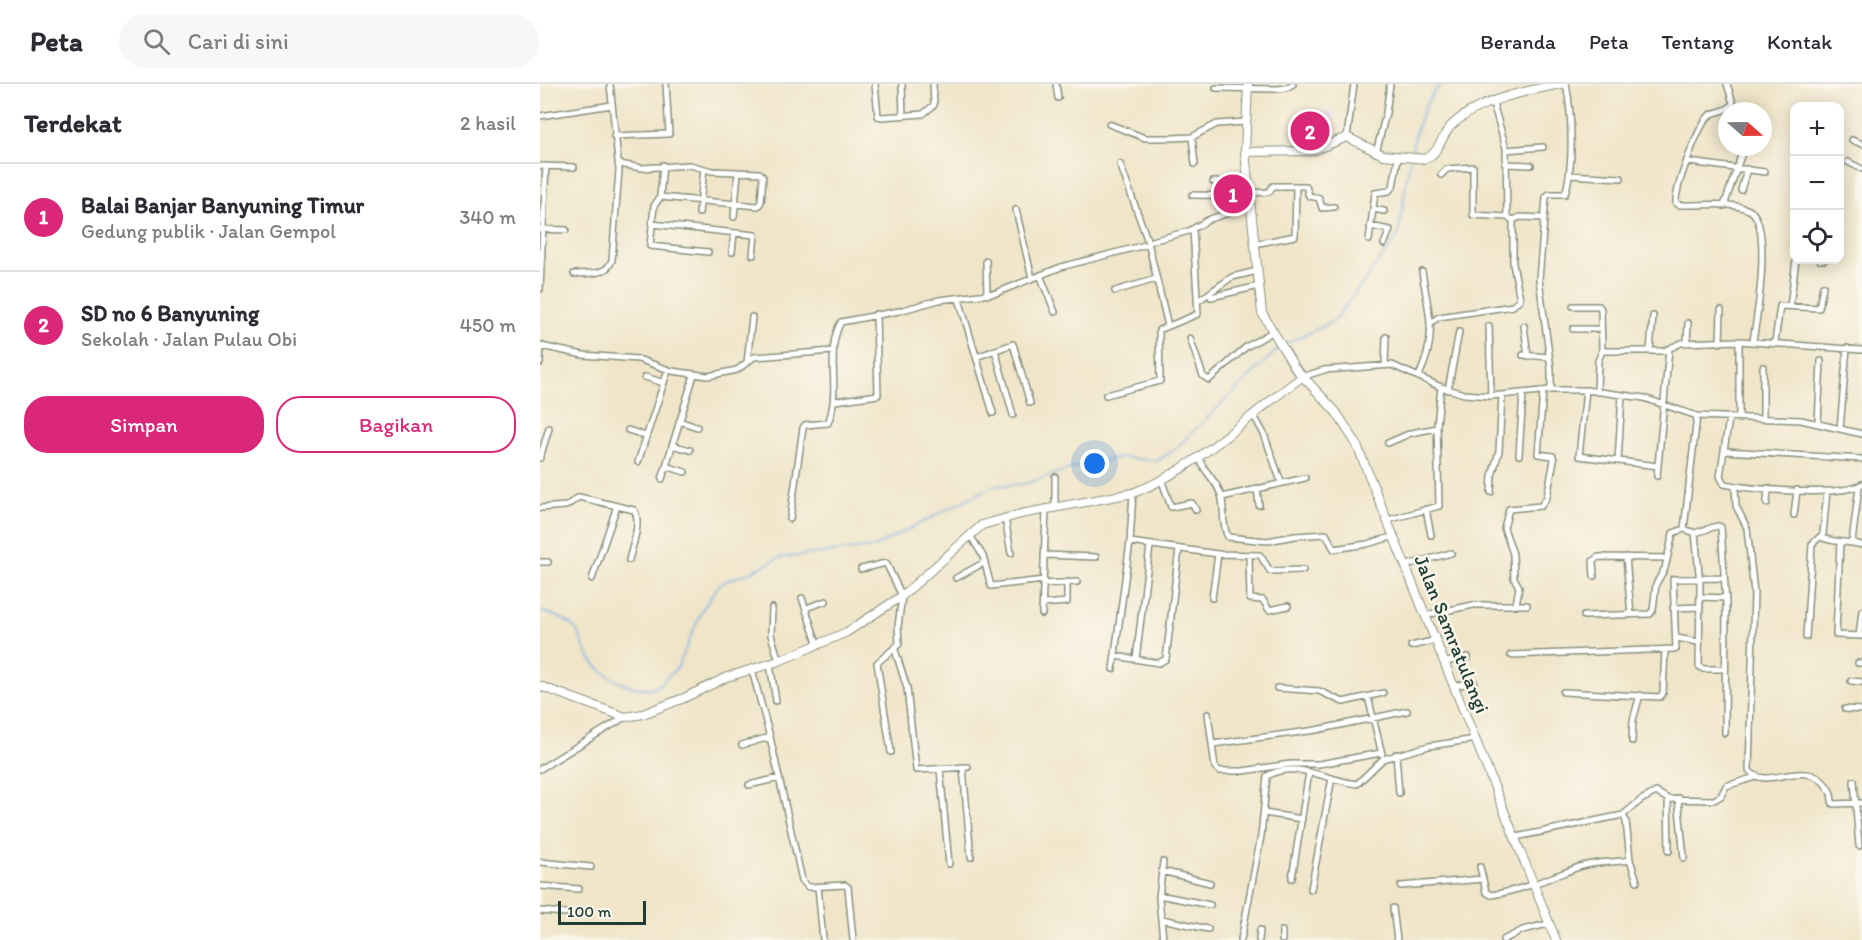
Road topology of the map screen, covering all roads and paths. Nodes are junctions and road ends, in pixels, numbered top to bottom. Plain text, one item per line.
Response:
1 (610, 84) edge
2 (666, 84) edge
3 (875, 84) edge
4 (902, 84) edge
5 (933, 84) edge
6 (1056, 84) edge
7 (1293, 84) edge
8 (1354, 84) edge
9 (1390, 84) edge
10 (1561, 84) edge
11 (1566, 84) edge
12 (1727, 84) edge
13 (1247, 87) edge
14 (1216, 88) dead end
15 (1058, 98) dead end
16 (1493, 103) junction
17 (612, 105) junction
18 (540, 116) edge
19 (903, 116) junction
20 (1246, 122) junction
21 (1109, 124) dead end
22 (615, 136) junction
23 (1192, 137) junction
24 (1347, 137) junction
25 (1852, 140) dead end
26 (1862, 144) edge
27 (1543, 147) dead end
28 (1506, 150) junction
29 (1245, 152) junction
30 (1376, 153) junction
31 (1741, 156) edge
32 (1400, 159) junction
33 (1689, 162) junction
34 (1848, 162) dead end
35 (619, 164) junction
36 (1120, 164) dead end
37 (1195, 164) dead end
38 (1505, 164) junction
39 (663, 165) junction
40 (1531, 165) dead end
41 (543, 166) edge
42 (574, 167) dead end
43 (1738, 168) junction
44 (704, 169) junction
45 (1747, 169) junction
46 (1862, 169) edge
47 (1765, 172) dead end
48 (738, 173) junction
49 (1442, 175) dead end
50 (1569, 175) junction
51 (1621, 178) dead end
52 (1248, 181) junction
53 (1213, 182) dead end
54 (1296, 186) junction
55 (1741, 190) dead end
56 (1192, 195) dead end
57 (1249, 195) junction
58 (660, 197) junction
59 (701, 201) junction
60 (736, 204) junction
61 (1250, 206) junction
62 (1724, 206) junction
63 (1334, 207) dead end
64 (1016, 210) dead end
65 (1372, 210) junction
66 (1383, 211) dead end
67 (699, 213) dead end
68 (734, 217) dead end
69 (1510, 218) junction
70 (1544, 218) junction
71 (652, 224) junction
72 (1370, 226) junction
73 (541, 229) edge
74 (1193, 229) junction
75 (566, 230) dead end
76 (734, 232) junction
77 (1369, 240) dead end
78 (1149, 243) junction
79 (1254, 244) junction
80 (1384, 244) dead end
81 (708, 252) dead end
82 (732, 252) dead end
83 (753, 255) dead end
84 (986, 261) dead end
85 (1795, 264) edge
86 (1257, 271) junction
87 (1422, 272) dead end
88 (574, 273) dead end
89 (1040, 274) junction
90 (1032, 278) junction
91 (1156, 279) junction
92 (1259, 286) junction
93 (1823, 286) dead end
94 (540, 289) edge
95 (1115, 291) dead end
96 (987, 295) junction
97 (1211, 297) dead end
98 (959, 299) junction
99 (1198, 301) junction
100 (1573, 306) dead end
101 (1790, 306) junction
102 (1721, 310) dead end
103 (1055, 312) dead end
104 (876, 314) junction
105 (1653, 316) dead end
106 (752, 317) dead end
107 (1430, 323) junction
108 (1688, 323) dead end
109 (1168, 326) junction
110 (1489, 326) dead end
111 (1524, 326) dead end
112 (1573, 329) dead end
113 (1601, 329) junction
114 (1272, 332) junction
115 (1459, 332) dead end
116 (1386, 337) dead end
117 (1190, 338) dead end
118 (1739, 341) junction
119 (1753, 341) junction
120 (1687, 342) junction
121 (1775, 342) junction
122 (1719, 343) junction
123 (541, 345) edge
124 (1847, 348) junction
125 (1669, 349) junction
126 (995, 350) junction
127 (1862, 350) edge
128 (833, 351) junction
129 (1602, 351) junction
130 (1650, 351) junction
131 (976, 357) junction
132 (1549, 357) junction
133 (1821, 361) dead end
134 (540, 363) edge
135 (747, 363) junction
136 (1385, 365) junction
137 (1763, 367) dead end
138 (668, 369) junction
139 (694, 375) junction
140 (1419, 376) junction
141 (645, 377) dead end
142 (1302, 377) junction
143 (664, 383) junction
144 (1441, 387) junction
145 (1448, 390) junction
146 (1551, 390) junction
147 (1586, 390) junction
148 (1543, 391) junction
149 (1597, 392) junction
150 (1523, 394) junction
151 (1106, 395) dead end
152 (1622, 395) junction
153 (1491, 396) junction
154 (1502, 396) junction
155 (835, 401) junction
156 (1030, 403) dead end
157 (1664, 405) junction
158 (993, 412) dead end
159 (1252, 413) junction
160 (1013, 415) dead end
161 (1697, 416) junction
162 (1729, 419) junction
163 (1739, 419) junction
164 (1762, 419) junction
165 (679, 422) junction
166 (1818, 423) junction
167 (697, 427) dead end
168 (549, 428) dead end
169 (1437, 428) junction
170 (1840, 429) junction
171 (628, 430) dead end
172 (1862, 434) edge
173 (646, 436) junction
174 (1388, 443) dead end
175 (672, 445) junction
176 (690, 450) dead end
177 (1725, 451) junction
178 (1519, 455) dead end
179 (540, 458) edge
180 (1199, 458) junction
181 (1862, 459) edge
182 (1618, 460) junction
183 (638, 462) dead end
184 (666, 466) junction
185 (1658, 466) junction
186 (685, 472) dead end
187 (1657, 476) dead end
188 (1055, 477) dead end
189 (1305, 478) dead end
190 (662, 479) dead end
191 (1162, 481) junction
192 (1281, 482) junction
193 (1861, 485) edge
194 (1736, 486) junction
195 (1257, 488) junction
196 (1768, 488) junction
197 (1797, 490) junction
198 (1827, 490) junction
199 (1491, 492) dead end
200 (1133, 493) junction
201 (1222, 497) junction
202 (1767, 504) dead end
203 (1259, 505) dead end
204 (617, 506) junction
205 (540, 508) edge
206 (1055, 508) junction
207 (1426, 509) junction
208 (1046, 510) junction
209 (1196, 510) dead end
210 (1794, 515) dead end
211 (1005, 518) junction
212 (790, 519) dead end
213 (1388, 520) junction
214 (1684, 529) junction
215 (1695, 533) junction
216 (970, 535) junction
217 (1431, 535) dead end
218 (1395, 536) junction
219 (1821, 537) junction
220 (1130, 542) junction
221 (1852, 542) junction
222 (1840, 543) junction
223 (1862, 545) edge
224 (1150, 546) junction
225 (1179, 549) junction
226 (1011, 553) dead end
227 (1451, 553) dead end
228 (1218, 554) junction
229 (1044, 555) junction
230 (1249, 555) junction
231 (1096, 557) dead end
232 (1626, 557) junction
233 (1667, 558) junction
234 (629, 560) dead end
235 (540, 562) edge
236 (548, 562) dead end
237 (985, 562) junction
238 (1407, 565) junction
239 (861, 569) dead end
240 (1303, 570) dead end
241 (1663, 572) junction
242 (1594, 576) dead end
243 (956, 578) dead end
244 (1722, 578) junction
245 (592, 579) dead end
246 (1673, 579) junction
247 (1699, 579) junction
248 (1043, 582) junction
249 (1067, 582) junction
250 (1077, 582) dead end
251 (902, 596) junction
252 (1700, 597) junction
253 (802, 598) dead end
254 (1212, 598) dead end
255 (1726, 598) junction
256 (826, 601) dead end
257 (1043, 604) junction
258 (1516, 605) junction
259 (1527, 605) dead end
260 (1288, 606) dead end
261 (1700, 607) junction
262 (772, 608) dead end
263 (806, 608) junction
264 (1673, 608) junction
265 (1862, 611) edge
266 (1042, 614) dead end
267 (1426, 615) junction
268 (1630, 615) junction
269 (1584, 616) dead end
270 (1860, 636) edge
271 (1806, 637) dead end
272 (1677, 638) junction
273 (1437, 640) junction
274 (1698, 642) junction
275 (818, 646) junction
276 (1411, 646) dead end
277 (895, 650) junction
278 (1665, 650) junction
279 (1510, 655) dead end
280 (1115, 656) junction
281 (1468, 657) dead end
282 (1136, 659) junction
283 (779, 661) junction
284 (1446, 662) junction
285 (770, 664) junction
286 (1113, 669) dead end
287 (1724, 669) junction
288 (752, 670) junction
289 (1851, 681) dead end
290 (1474, 682) dead end
291 (1862, 682) edge
292 (540, 686) edge
293 (1455, 686) junction
294 (1277, 688) dead end
295 (1563, 692) dead end
296 (1383, 693) dead end
297 (1640, 695) junction
298 (1368, 697) junction
299 (776, 701) dead end
300 (1845, 710) dead end
301 (1862, 710) edge
302 (1407, 711) dead end
303 (1208, 714) dead end
304 (625, 717) junction
305 (1374, 718) junction
306 (1725, 733) dead end
307 (770, 736) junction
308 (1476, 738) junction
309 (1632, 741) dead end
310 (1213, 744) junction
311 (742, 745) dead end
312 (891, 752) dead end
313 (1396, 754) junction
314 (1382, 756) junction
315 (540, 769) edge
316 (940, 769) junction
317 (1309, 772) junction
318 (1756, 777) junction
319 (779, 778) junction
320 (1332, 778) junction
321 (1854, 781) dead end
322 (749, 785) dead end
323 (1399, 793) dead end
324 (1678, 798) junction
325 (1668, 799) junction
326 (1859, 803) edge
327 (1264, 813) junction
328 (1623, 815) junction
329 (1302, 819) junction
330 (1516, 837) junction
331 (1859, 846) dead end
332 (1669, 851) dead end
333 (971, 857) dead end
334 (1684, 858) dead end
335 (1630, 860) junction
336 (540, 862) edge
337 (1163, 862) dead end
338 (949, 864) dead end
339 (591, 867) dead end
340 (1480, 867) dead end
341 (1162, 871) junction
342 (1292, 878) dead end
343 (1483, 879) junction
344 (1637, 881) dead end
345 (1210, 883) dead end
346 (540, 886) edge
347 (818, 886) junction
348 (1401, 886) dead end
349 (1534, 886) junction
350 (579, 889) dead end
351 (1311, 890) dead end
352 (1159, 895) junction
353 (1210, 905) dead end
354 (1393, 908) dead end
355 (540, 910) edge
356 (565, 913) dead end
357 (1162, 919) junction
358 (1548, 924) junction
359 (1208, 929) dead end
360 (1260, 930) dead end
361 (1282, 931) dead end
362 (823, 940) edge
363 (853, 940) edge
364 (1164, 940) edge
365 (1241, 940) edge
366 (1259, 940) edge
367 (1282, 940) edge
368 (1397, 940) edge
369 (1503, 940) edge
370 (1556, 940) edge

1 - 17 street
2 - 22 street
3 - 19 street
4 - 19 street
5 - 19 street
6 - 15 street
7 - 13 street
8 - 24 street
9 - 30 street
10 - 16 street
11 - 50 street
12 - 33 street
13 - 14 street
13 - 20 street, Jalan Samratulangi
16 - 28 street
16 - 32 street
17 - 18 street
17 - 22 street
20 - 23 street
20 - 29 street, Jalan Samratulangi
21 - 23 street
22 - 35 street
23 - 37 street
24 - 29 street
24 - 30 street
25 - 26 street
27 - 28 street
28 - 38 street
29 - 52 street, Jalan Samratulangi
30 - 32 street
31 - 43 street
32 - 65 street
33 - 43 street
33 - 62 street
34 - 46 street
35 - 39 street
35 - 88 street
36 - 78 street
38 - 40 street
38 - 69 street
39 - 44 street
39 - 58 street
41 - 42 street
41 - 73 street
43 - 45 street
43 - 62 street
44 - 48 street
44 - 59 street
45 - 47 street
45 - 55 street
48 - 60 street
48 - 60 street
49 - 69 street
50 - 51 street
50 - 70 street
52 - 53 street
52 - 57 street, Jalan Samratulangi
54 - 57 street
54 - 63 street
54 - 79 street
56 - 57 street
57 - 61 street, Jalan Samratulangi
58 - 59 street
58 - 71 street
59 - 60 street
59 - 67 street
60 - 68 street
61 - 74 street
61 - 79 street, Jalan Samratulangi
62 - 119 street
64 - 90 street
65 - 66 street
65 - 72 street
69 - 70 street
69 - 107 street
70 - 132 street
71 - 76 street
71 - 81 street
72 - 77 street
72 - 80 street
73 - 75 street
73 - 94 street
74 - 78 street
74 - 99 street
76 - 82 street
76 - 83 street
78 - 89 street
78 - 91 street
79 - 86 street, Jalan Samratulangi
84 - 96 street
85 - 101 street
86 - 92 street, Jalan Samratulangi
86 - 99 street
87 - 107 street
89 - 90 street
89 - 103 street
90 - 96 street
91 - 95 street
91 - 109 street
92 - 97 street
92 - 114 street, Jalan Samratulangi
93 - 101 street
96 - 98 street
98 - 104 street
98 - 131 street
99 - 109 street
100 - 113 street
101 - 121 street
102 - 122 street
104 - 128 street
104 - 155 street
105 - 130 street
106 - 135 street
107 - 140 street
108 - 120 street
109 - 151 street
110 - 153 street
111 - 132 street
112 - 113 street
113 - 129 street
114 - 117 street
114 - 142 street, Jalan Samratulangi
115 - 145 street
116 - 136 street
118 - 119 street
118 - 122 street
118 - 163 street
119 - 121 street
120 - 122 street
120 - 125 street
121 - 124 street
123 - 134 street
123 - 138 street
124 - 127 street
124 - 170 street
125 - 130 street
125 - 157 street
126 - 131 street
126 - 156 street
126 - 160 street
128 - 135 street
128 - 155 street
129 - 130 street
129 - 149 street
131 - 158 street
132 - 146 street
133 - 166 street
135 - 139 street
136 - 140 street
136 - 142 street
137 - 164 street
138 - 139 street
138 - 143 street
139 - 165 street
140 - 144 street
141 - 143 street
142 - 159 street
142 - 213 street, Jalan Samratulangi
143 - 173 street
144 - 145 street
144 - 169 street
145 - 153 street
146 - 147 street
146 - 148 street
147 - 149 street
147 - 182 street
148 - 150 street
148 - 258 street
149 - 152 street
150 - 154 street
150 - 178 street
152 - 157 street
152 - 182 street
153 - 154 street
154 - 199 street
155 - 212 street
157 - 161 street
157 - 185 street
159 - 180 street
159 - 192 street
161 - 162 street
161 - 214 street
162 - 163 street
162 - 177 street
163 - 164 street
164 - 166 street
165 - 167 street
165 - 175 street
166 - 170 street
168 - 179 street
169 - 174 street
169 - 207 street
170 - 172 street
171 - 173 street
173 - 183 street
175 - 176 street
175 - 184 street
177 - 181 street
177 - 194 street
180 - 191 street
180 - 201 street
182 - 185 street
184 - 186 street
184 - 190 street
185 - 187 street
188 - 206 street
189 - 192 street
191 - 200 street
191 - 209 street
192 - 195 street
193 - 198 street
193 - 221 street
194 - 196 street
194 - 318 street
195 - 201 street
195 - 203 street
196 - 197 street
196 - 202 street
197 - 198 street
197 - 210 street
198 - 219 street
200 - 206 street
200 - 220 street
201 - 218 street
204 - 205 street
204 - 234 street
204 - 245 street
206 - 208 street
207 - 213 street
207 - 217 street
208 - 211 street
208 - 229 street
211 - 216 street
211 - 226 street
213 - 218 street, Jalan Samratulangi
214 - 215 street
214 - 233 street
215 - 244 street
215 - 247 street
216 - 237 street
216 - 251 street
218 - 238 street, Jalan Samratulangi
219 - 222 street
219 - 271 street
220 - 224 street
220 - 280 street
221 - 222 street
221 - 223 street
222 - 270 street
224 - 225 street
224 - 282 street
225 - 228 street
225 - 282 street
227 - 238 street
228 - 230 street
228 - 254 street
229 - 231 street
229 - 248 street
230 - 240 street
230 - 260 street
232 - 233 street
232 - 242 street
232 - 268 street
233 - 241 street
235 - 236 street
237 - 243 street
237 - 248 street
238 - 267 street, Jalan Samratulangi
239 - 251 street
241 - 246 street
241 - 268 street
244 - 247 street
244 - 255 street
246 - 247 street
246 - 264 street
247 - 252 street
248 - 249 street
248 - 257 street
249 - 250 street
249 - 257 street
251 - 275 street
251 - 277 street
252 - 255 street
252 - 261 street
253 - 263 street
255 - 287 street
256 - 263 street
257 - 266 street
258 - 259 street
258 - 267 street
261 - 264 street
261 - 274 street
262 - 283 street
263 - 275 street
264 - 272 street
265 - 270 street
267 - 273 street, Jalan Samratulangi
268 - 269 street
272 - 274 street
272 - 278 street
273 - 276 street
273 - 284 street, Jalan Samratulangi
274 - 287 street
275 - 283 street
277 - 312 street
277 - 316 street
278 - 279 street
278 - 297 street
280 - 282 street
280 - 286 street
281 - 284 street
283 - 285 street
284 - 293 street, Jalan Samratulangi
285 - 288 street
285 - 299 street
287 - 306 street
288 - 304 street
288 - 307 street
289 - 291 street
290 - 293 street
292 - 304 street
293 - 308 street, Jalan Samratulangi
294 - 298 street
295 - 297 street
296 - 298 street
297 - 309 street
298 - 305 street
300 - 301 street
302 - 305 street
303 - 310 street
304 - 315 street
305 - 310 street
305 - 314 street
307 - 311 street
307 - 319 street
308 - 313 street
308 - 330 street, Jalan Samratulangi
310 - 314 street
313 - 314 street
313 - 323 street
314 - 320 street
316 - 333 street
316 - 338 street
317 - 320 street
317 - 327 street
317 - 329 street
318 - 324 street
318 - 326 street
319 - 322 street
319 - 347 street
320 - 351 street
321 - 326 street
324 - 325 street
324 - 334 street
325 - 328 street
325 - 332 street
326 - 331 street
327 - 329 street
327 - 365 street
328 - 330 street
328 - 335 street
329 - 342 street
330 - 349 street, Jalan Samratulangi
335 - 344 street
335 - 349 street
336 - 339 street
337 - 341 street
340 - 343 street
341 - 345 street
341 - 352 street
343 - 348 street
343 - 349 street
346 - 350 street
347 - 362 street
347 - 363 street
349 - 358 street, Jalan Samratulangi
352 - 353 street
352 - 357 street
354 - 368 street
355 - 356 street
357 - 359 street
357 - 364 street
358 - 369 street
358 - 370 street, Jalan Samratulangi
360 - 366 street
361 - 367 street

